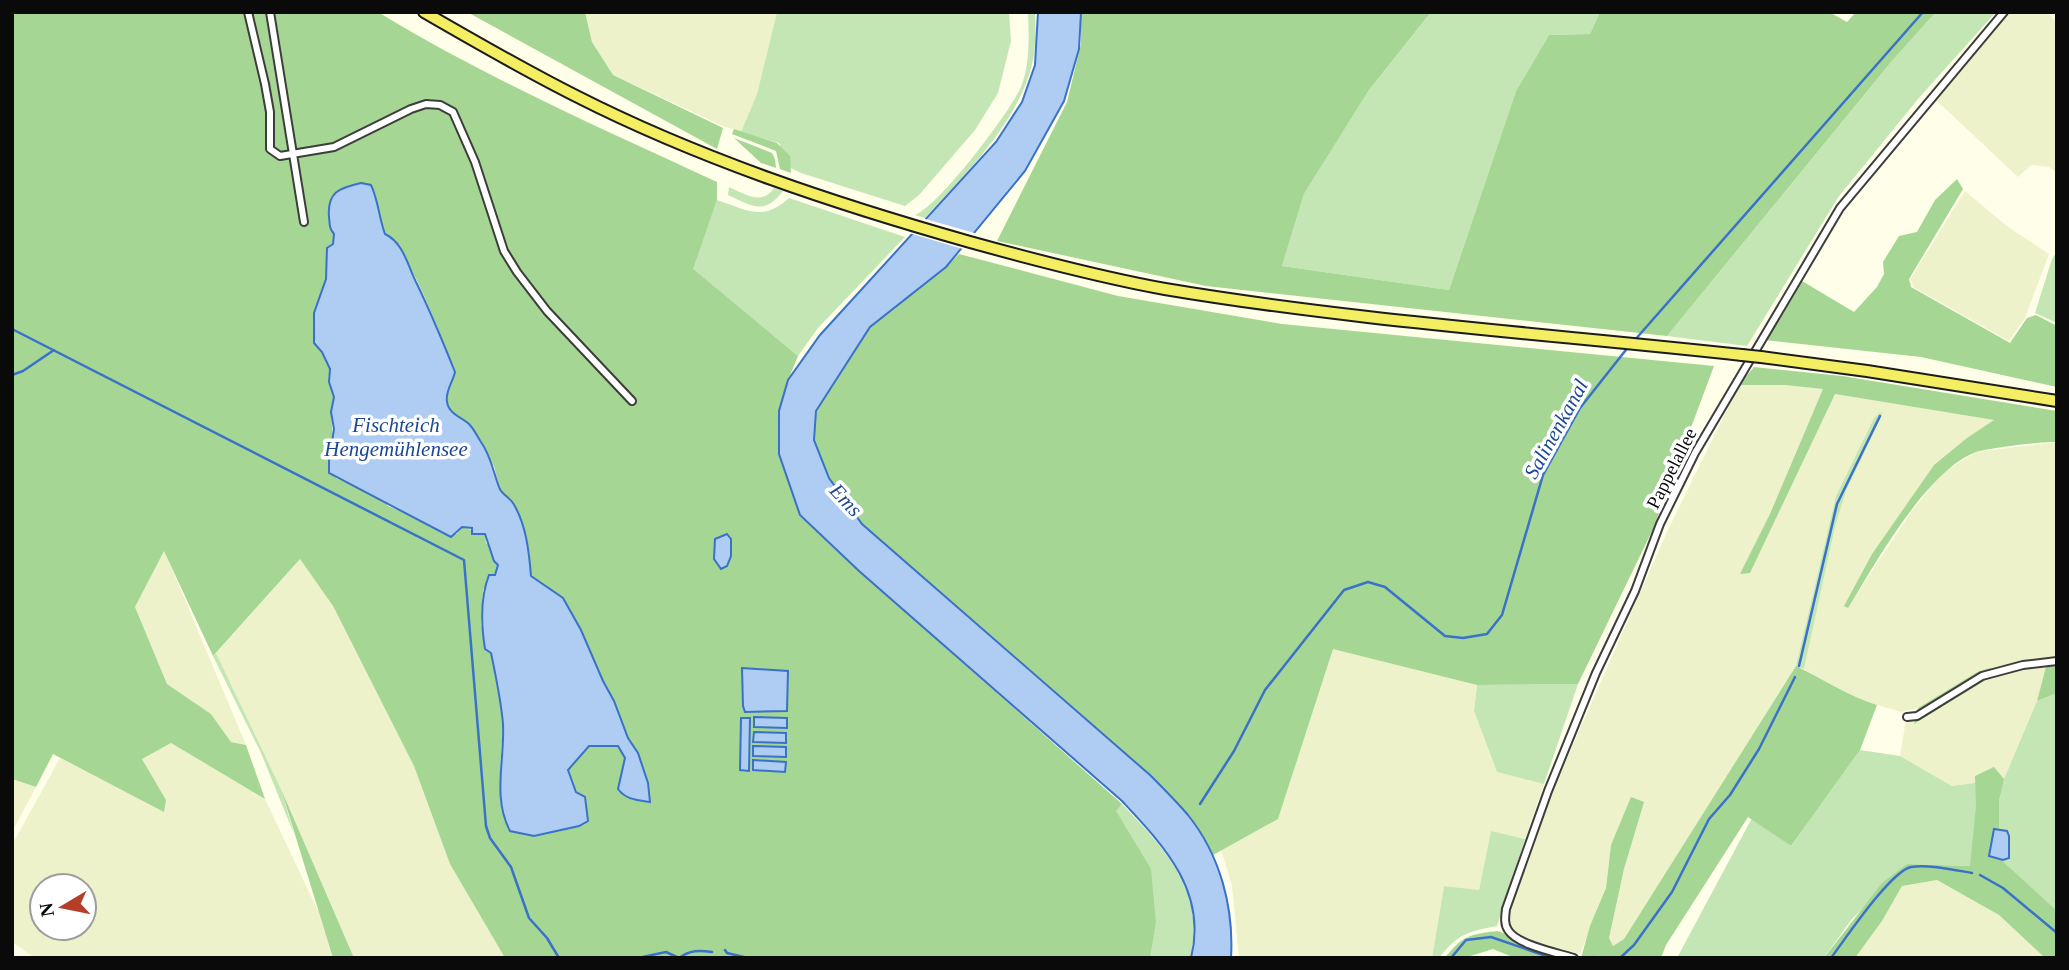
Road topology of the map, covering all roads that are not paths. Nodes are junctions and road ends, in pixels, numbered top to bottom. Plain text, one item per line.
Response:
1 (248, 12) edge
2 (271, 12) edge
3 (424, 12) edge
4 (2004, 12) edge
5 (294, 154) junction
6 (304, 222) dead end
7 (632, 401) dead end
8 (2057, 401) edge
9 (2057, 661) edge
10 (1907, 717) dead end
11 (1574, 958) edge

1 - 5 street
2 - 5 street
3 - 8 main road, bridge
4 - 11 street, Pappelallee
5 - 6 street
5 - 7 street
9 - 10 street

